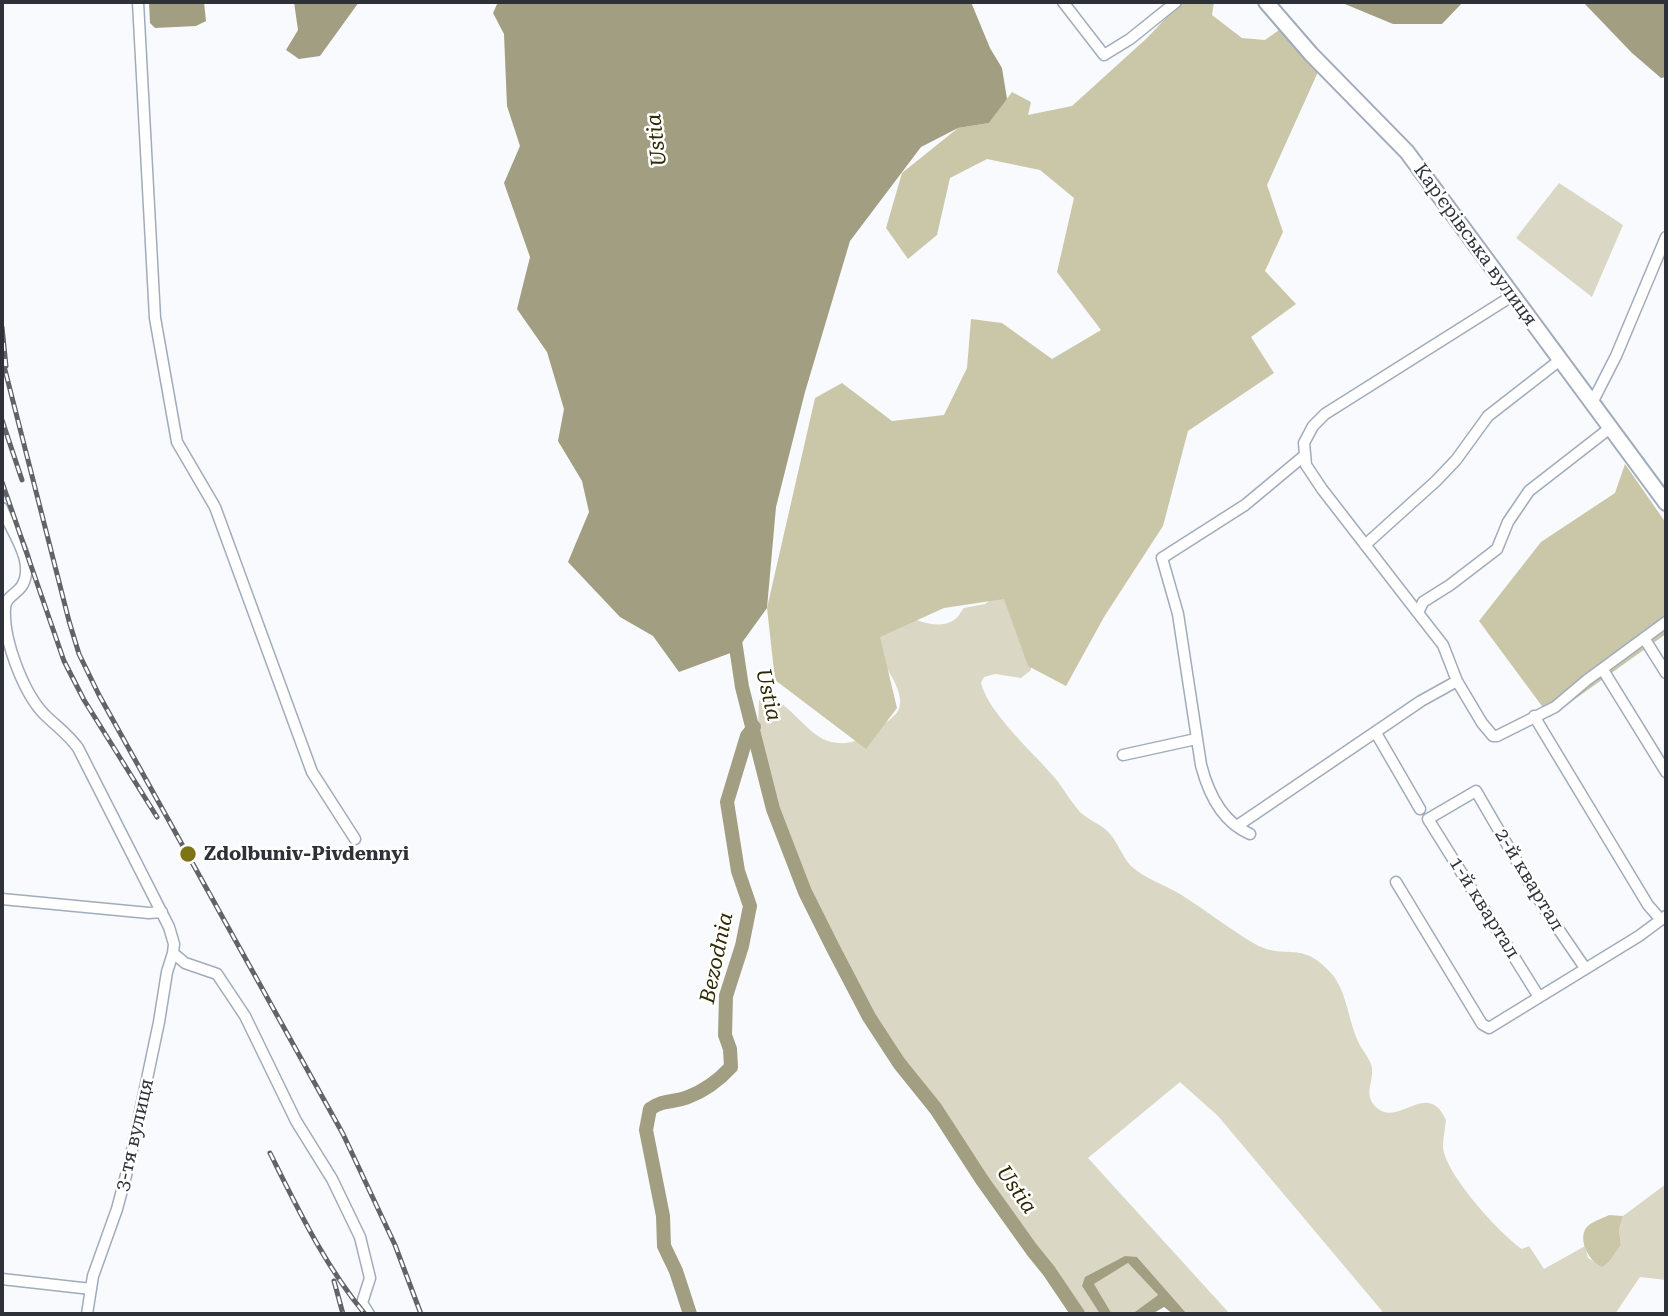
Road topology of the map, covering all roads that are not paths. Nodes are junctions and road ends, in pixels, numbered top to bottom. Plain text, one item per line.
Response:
1 (138, 2) edge
2 (1063, 2) edge
3 (1176, 2) edge
4 (1266, 2) edge
5 (1666, 237) edge
6 (1512, 296) junction
7 (1560, 360) junction
8 (1592, 403) junction
9 (1610, 428) junction
10 (1305, 455) junction
11 (1666, 503) edge
12 (2, 508) edge
13 (1365, 545) junction
14 (1418, 613) junction
15 (1666, 622) edge
16 (1644, 638) junction
17 (1603, 670) junction
18 (1666, 673) edge
19 (1457, 681) junction
20 (1534, 716) junction
21 (1376, 733) junction
22 (1196, 739) junction
23 (1123, 755) dead end
24 (1666, 772) edge
25 (1476, 791) joint
26 (1420, 809) dead end
27 (1237, 826) junction
28 (1250, 834) dead end
29 (355, 839) dead end
30 (1396, 882) dead end
31 (2, 900) edge
32 (162, 912) junction
33 (1664, 918) edge
34 (173, 953) junction
35 (1585, 968) junction
36 (1539, 997) junction
37 (2, 1279) edge
38 (91, 1289) junction
39 (87, 1314) edge
40 (369, 1314) edge

1 - 29 street
2 - 3 street
4 - 6 street, Кар'єрівська вулиця
5 - 8 street
6 - 7 street, Кар'єрівська вулиця
6 - 10 street
7 - 8 street, Кар'єрівська вулиця
7 - 13 street
8 - 9 street, Кар'єрівська вулиця
9 - 11 street, Кар'єрівська вулиця
9 - 14 street
10 - 13 street
10 - 22 street
12 - 32 street
13 - 14 street
14 - 19 street
15 - 16 street
16 - 17 street
16 - 18 street
17 - 20 street
17 - 24 street
19 - 20 street
19 - 21 street
20 - 33 street
21 - 26 street
21 - 27 street
22 - 23 street
22 - 27 street
25 - 35 street, 2-й квартал
25 - 36 street, 1-й квартал
27 - 28 street
30 - 36 street
31 - 32 street
32 - 34 street
33 - 35 street
34 - 38 street, 3-тя вулиця
34 - 40 street
35 - 36 street
37 - 38 street
38 - 39 street, 3-тя вулиця

